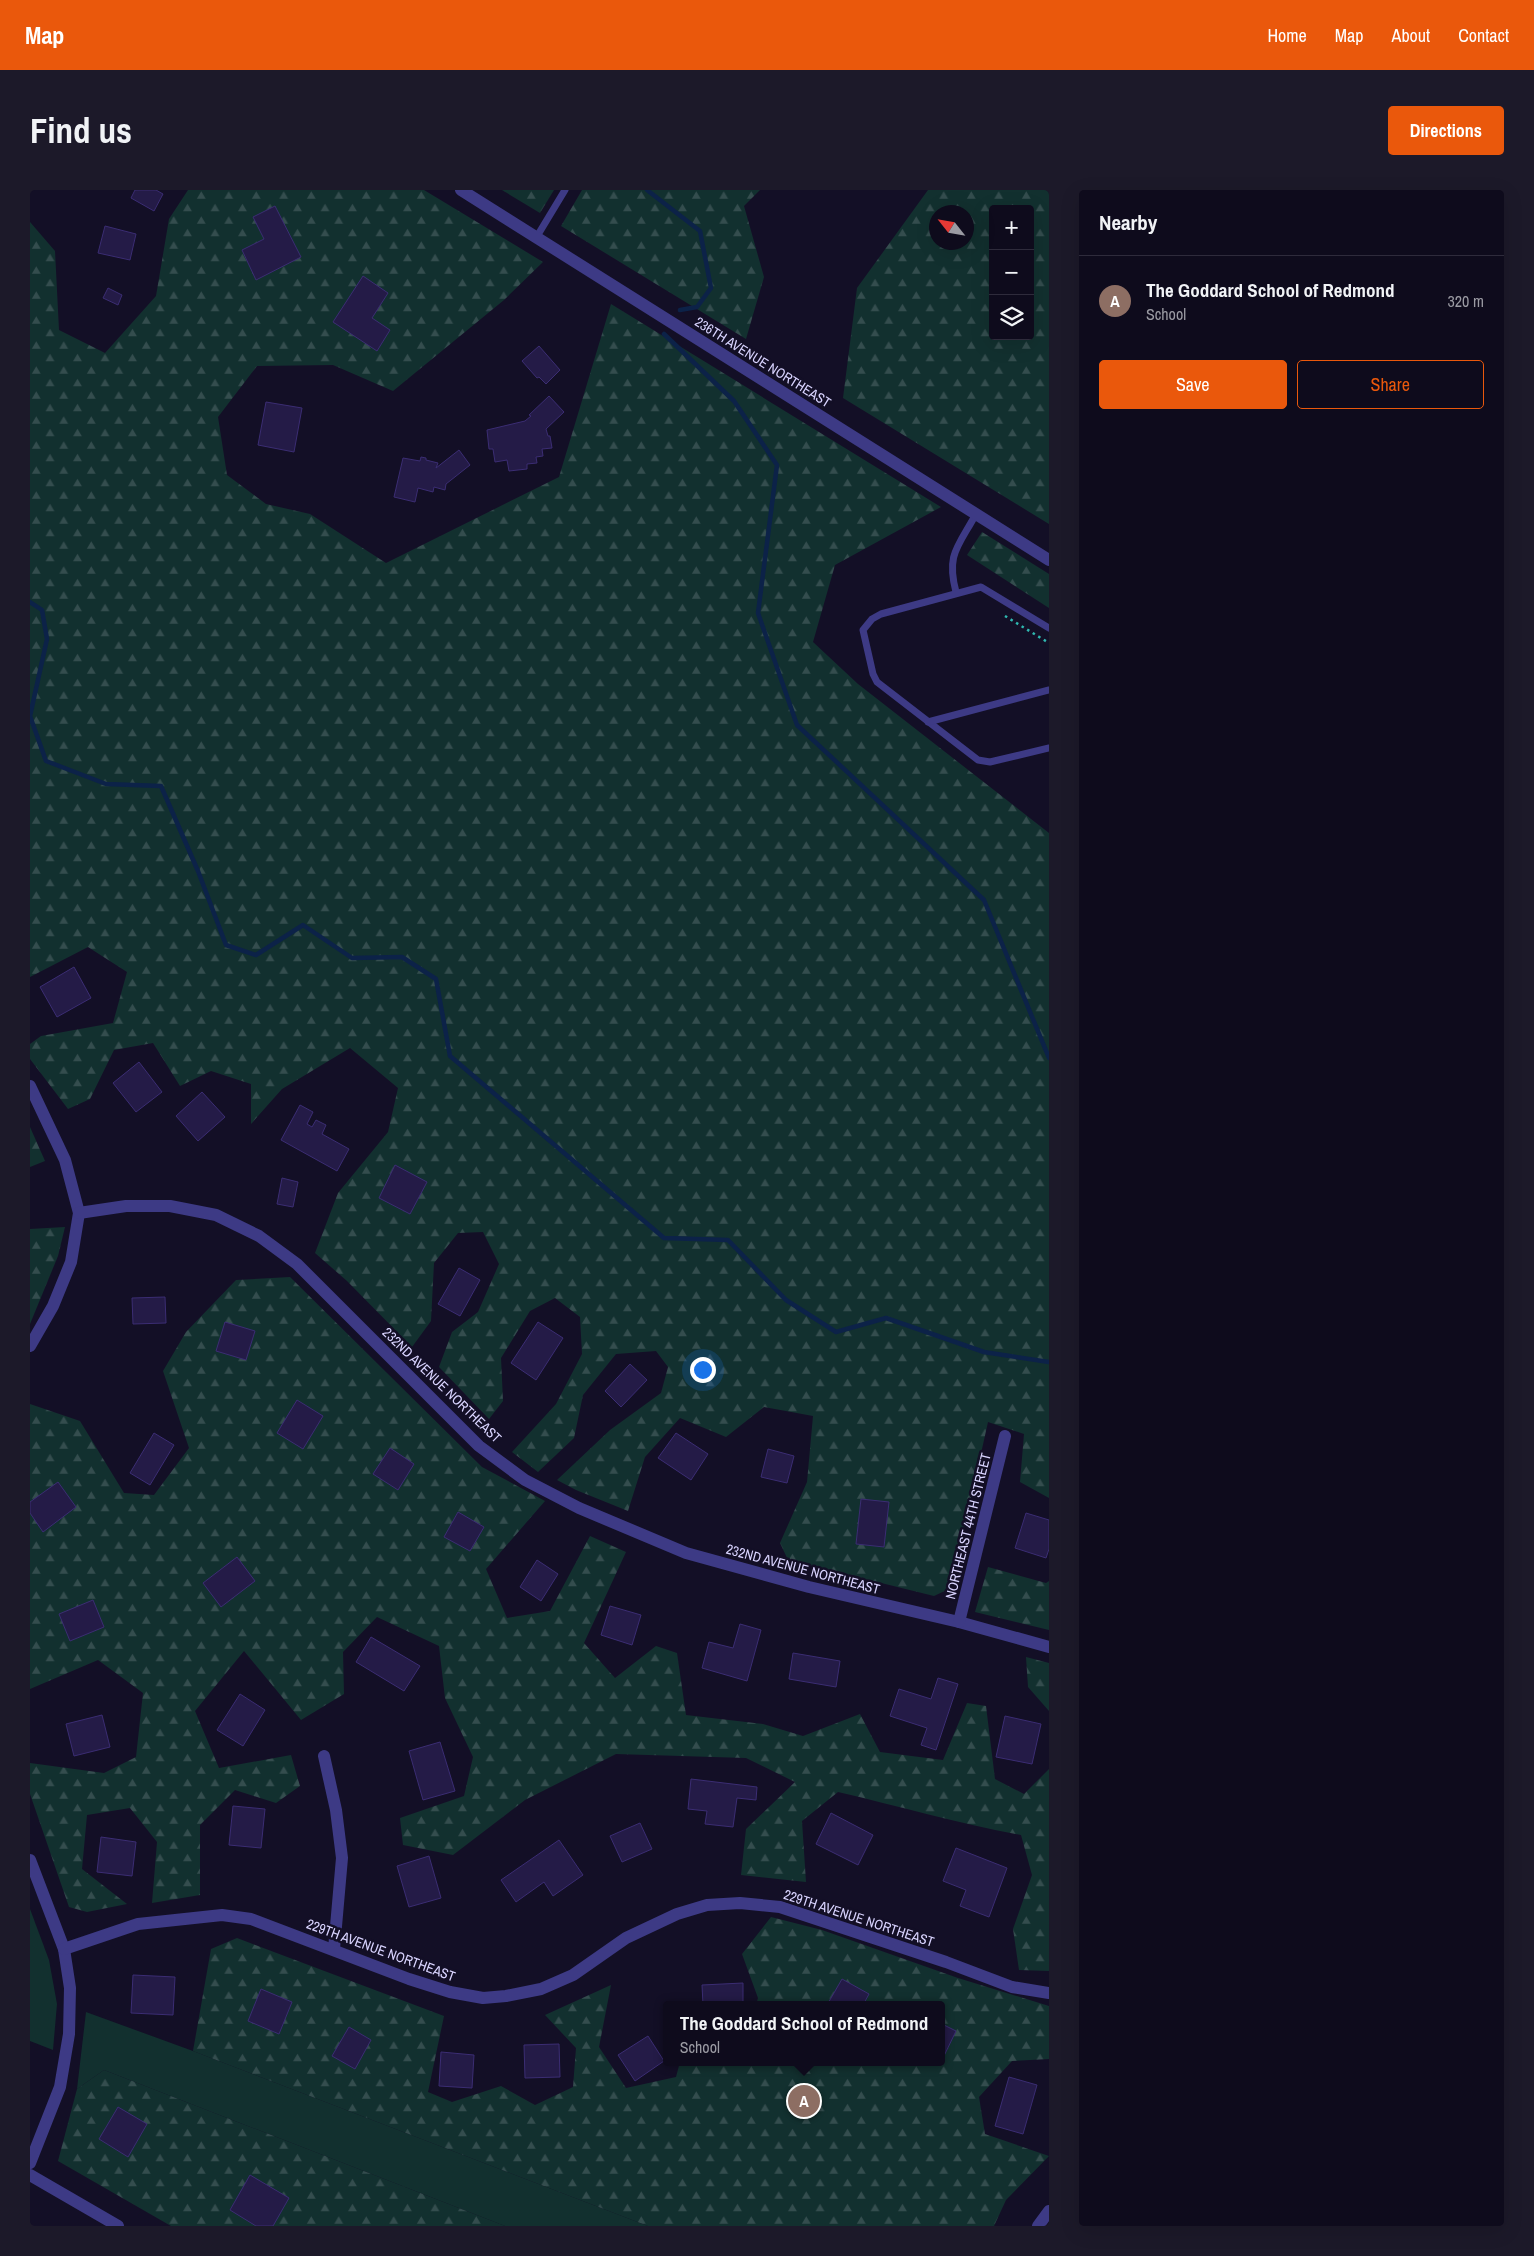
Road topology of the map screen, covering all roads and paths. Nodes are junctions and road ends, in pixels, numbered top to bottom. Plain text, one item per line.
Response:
1 (460, 190) edge
2 (565, 190) edge
3 (536, 238) junction
4 (976, 514) junction
5 (1049, 560) edge
6 (956, 592) junction
7 (1001, 614) dead end
8 (1049, 628) edge
9 (1049, 643) edge
10 (1049, 690) edge
11 (928, 722) junction
12 (1049, 748) edge
13 (30, 1086) edge
14 (79, 1213) junction
15 (30, 1346) edge
16 (1005, 1436) dead end
17 (959, 1622) junction
18 (1049, 1647) edge
19 (324, 1756) dead end
20 (30, 1860) edge
21 (64, 1949) junction
22 (334, 1949) junction
23 (1049, 1993) edge
24 (30, 2163) edge
25 (30, 2175) edge
26 (1049, 2211) edge
27 (118, 2226) edge
28 (1038, 2226) edge

1 - 3 street, 236TH AVENUE NORTHEAST
2 - 3 lane
3 - 4 street, 236TH AVENUE NORTHEAST
4 - 5 street, 236TH AVENUE NORTHEAST
4 - 6 lane
6 - 8 lane
6 - 11 lane
7 - 9 path
10 - 11 lane
11 - 12 lane
13 - 14 street
14 - 15 street
14 - 17 street, 232ND AVENUE NORTHEAST
16 - 17 street, NORTHEAST 44TH STREET
17 - 18 street, 232ND AVENUE NORTHEAST
19 - 22 street
20 - 21 street
21 - 22 street, 229TH AVENUE NORTHEAST
21 - 24 street
22 - 23 street, 229TH AVENUE NORTHEAST
25 - 27 street
26 - 28 street

